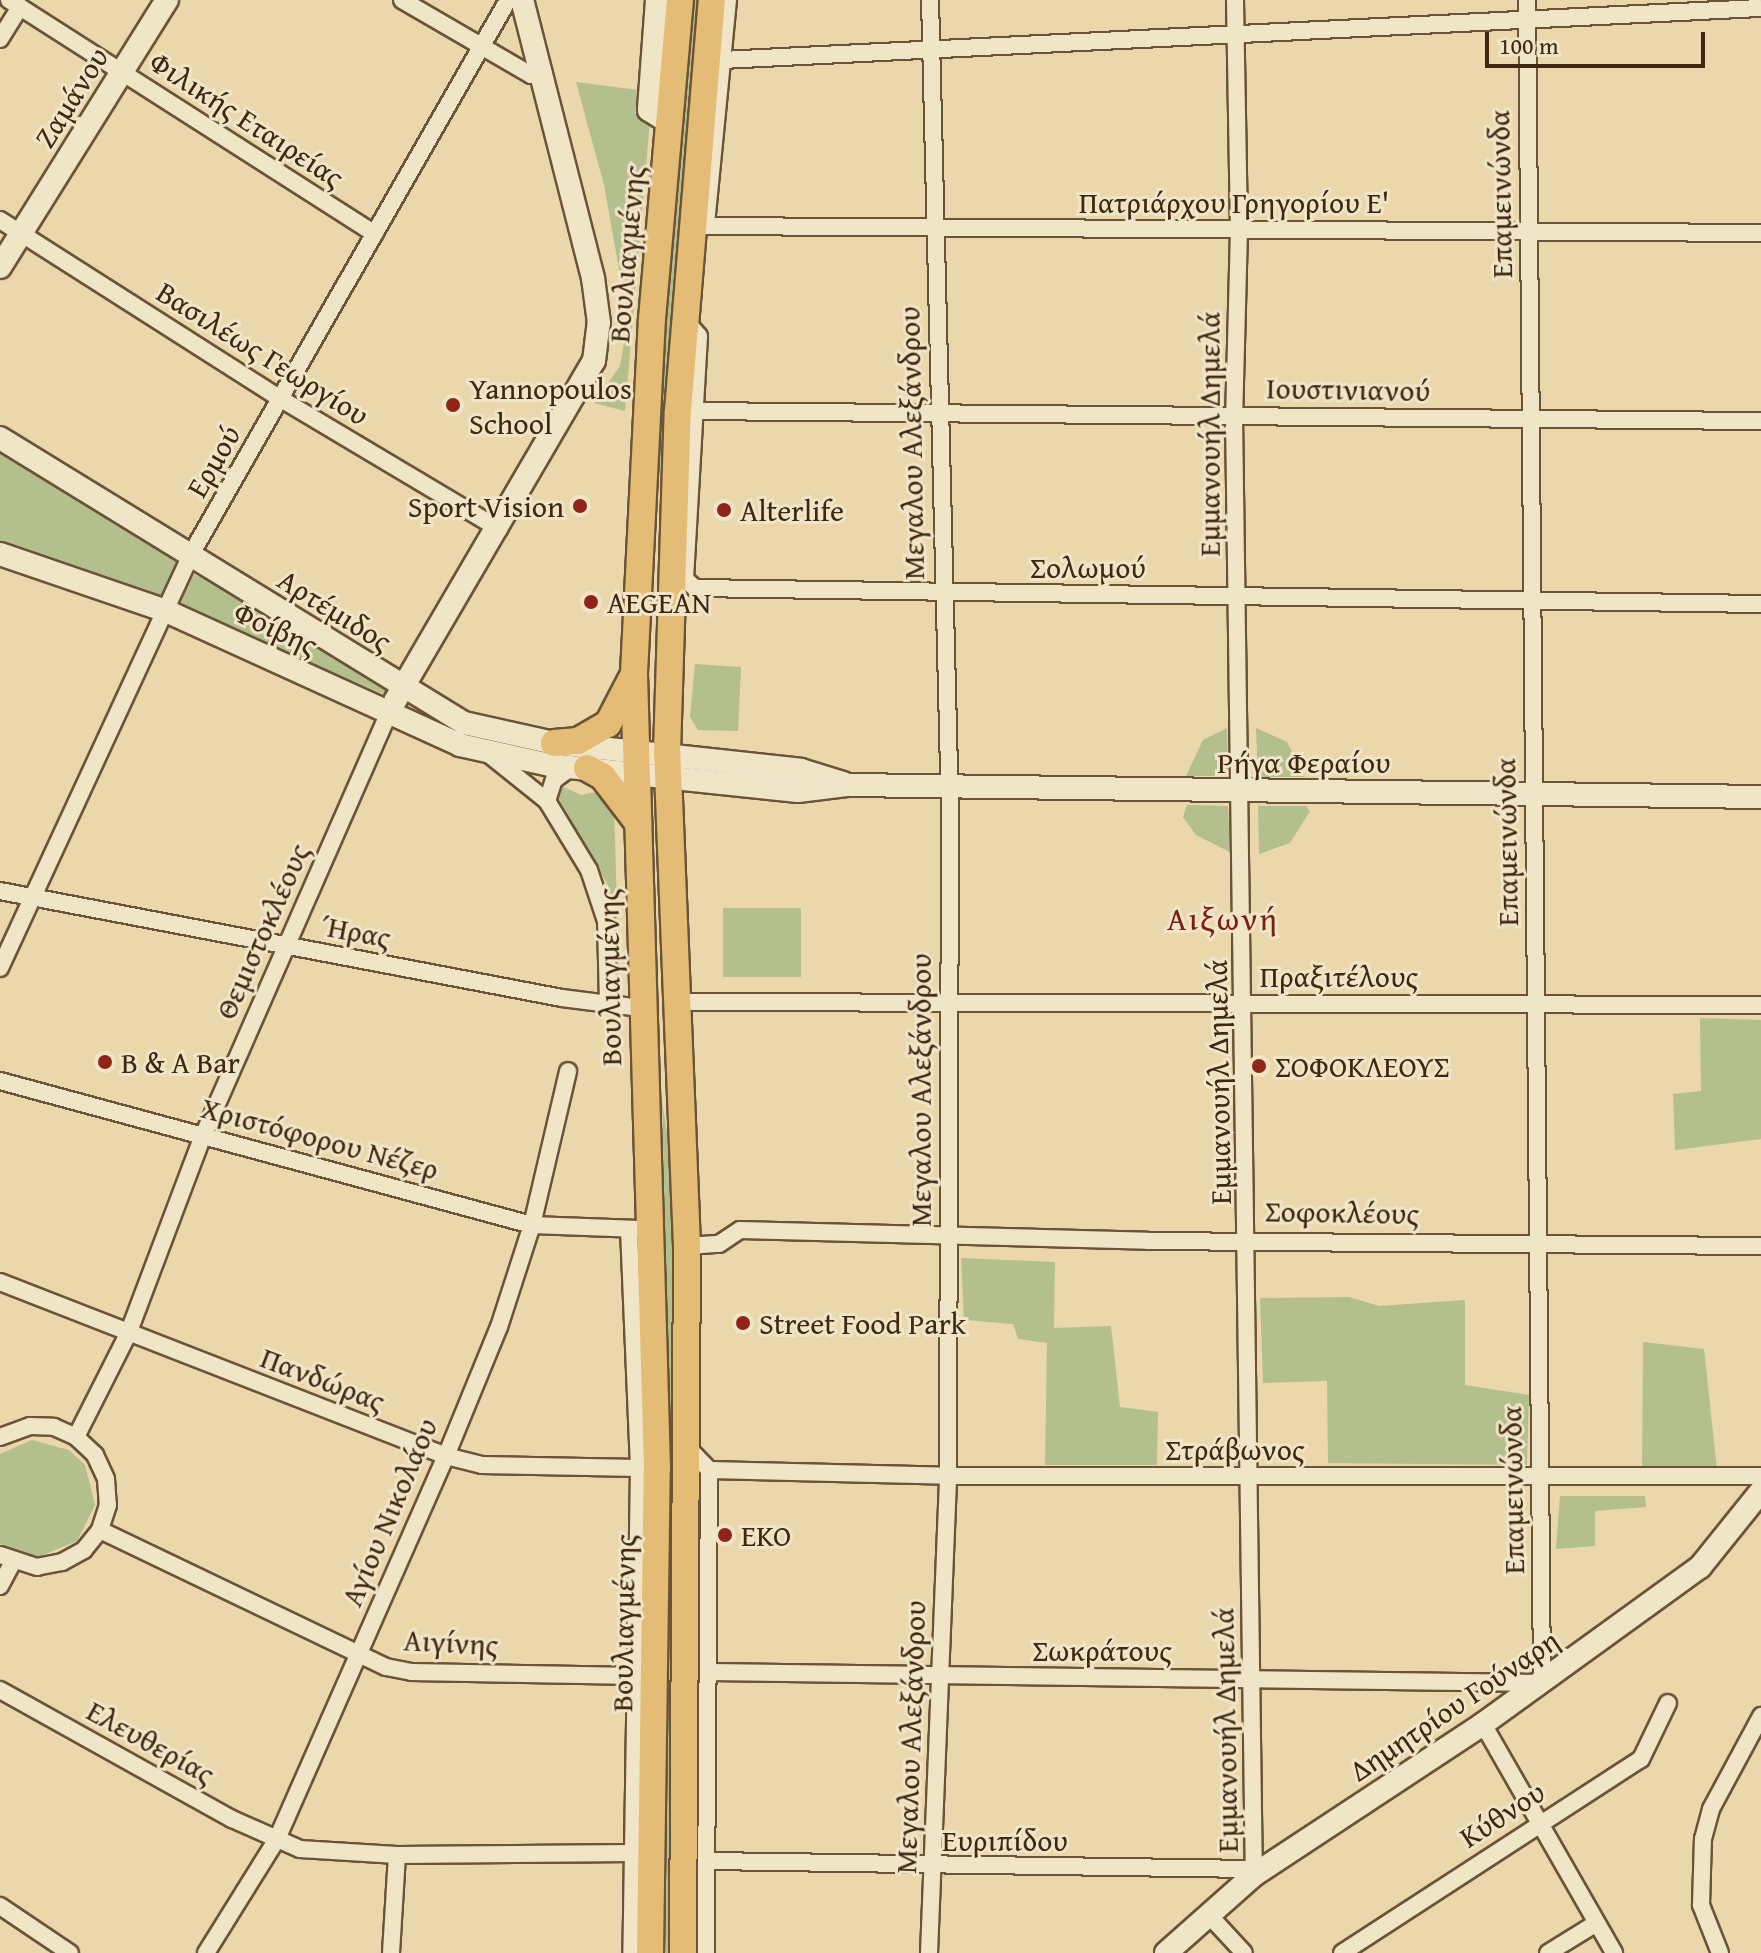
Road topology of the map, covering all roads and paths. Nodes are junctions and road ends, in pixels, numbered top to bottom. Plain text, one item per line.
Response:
1 (167, 0) edge
2 (402, 0) edge
3 (508, 0) edge
4 (522, 0) edge
5 (657, 0) edge
6 (680, 0) edge
7 (712, 0) edge
8 (728, 0) edge
9 (930, 0) edge
10 (1235, 0) edge
11 (1527, 0) edge
12 (14, 4) edge
13 (1761, 8) edge
14 (1527, 20) junction
15 (717, 31) junction
16 (1236, 36) junction
17 (0, 39) edge
18 (479, 48) junction
19 (932, 51) junction
20 (722, 60) junction
21 (122, 72) junction
22 (544, 73) junction
23 (670, 123) junction
24 (0, 220) edge
25 (936, 228) junction
26 (1239, 230) junction
27 (1529, 232) junction
28 (21, 233) junction
29 (1761, 233) edge
30 (375, 234) junction
31 (0, 267) edge
32 (685, 320) junction
33 (281, 399) junction
34 (694, 411) junction
35 (939, 415) junction
36 (1234, 415) junction
37 (1530, 420) junction
38 (1761, 421) edge
39 (0, 438) edge
40 (499, 529) junction
41 (687, 535) junction
42 (0, 554) edge
43 (190, 556) junction
44 (670, 573) junction
45 (1237, 595) junction
46 (942, 596) junction
47 (1532, 597) junction
48 (1761, 604) edge
49 (164, 610) junction
50 (634, 673) junction
51 (403, 688) junction
52 (389, 712) junction
53 (554, 743) junction
54 (489, 755) junction
55 (636, 760) junction
56 (667, 764) junction
57 (580, 767) junction
58 (949, 790) junction
59 (1243, 792) junction
60 (1534, 795) junction
61 (1761, 797) edge
62 (547, 801) junction
63 (638, 823) junction
64 (0, 891) edge
65 (32, 899) junction
66 (286, 946) junction
67 (0, 968) edge
68 (677, 1002) junction
69 (947, 1003) junction
70 (608, 1004) junction
71 (1245, 1004) junction
72 (1535, 1005) junction
73 (1761, 1005) edge
74 (640, 1008) junction
75 (568, 1071) dead end
76 (0, 1081) edge
77 (203, 1136) junction
78 (532, 1225) junction
79 (640, 1229) junction
80 (947, 1236) junction
81 (1248, 1239) junction
82 (1538, 1243) junction
83 (687, 1246) junction
84 (1761, 1246) edge
85 (0, 1282) edge
86 (128, 1334) junction
87 (0, 1437) edge
88 (76, 1437) junction
89 (690, 1450) junction
90 (446, 1456) junction
91 (639, 1468) junction
92 (709, 1470) junction
93 (1540, 1475) junction
94 (948, 1476) junction
95 (1761, 1476) edge
96 (1250, 1478) junction
97 (1761, 1491) edge
98 (100, 1530) junction
99 (6, 1558) edge
100 (708, 1575) junction
101 (0, 1586) edge
102 (688, 1601) junction
103 (360, 1656) junction
104 (710, 1672) junction
105 (637, 1676) junction
106 (940, 1676) junction
107 (1252, 1679) junction
108 (1542, 1683) junction
109 (0, 1690) edge
110 (1668, 1703) dead end
111 (1761, 1716) edge
112 (1483, 1724) junction
113 (1537, 1823) junction
114 (277, 1839) junction
115 (633, 1853) junction
116 (397, 1855) junction
117 (707, 1861) junction
118 (932, 1868) junction
119 (1254, 1872) junction
120 (0, 1906) edge
121 (1207, 1913) junction
122 (1595, 1924) junction
123 (70, 1953) edge
124 (206, 1953) edge
125 (391, 1953) edge
126 (631, 1953) edge
127 (650, 1953) edge
128 (683, 1953) edge
129 (706, 1953) edge
130 (929, 1953) edge
131 (1166, 1953) edge
132 (1244, 1953) edge
133 (1342, 1953) edge
134 (1548, 1953) edge
135 (1614, 1953) edge
136 (1720, 1953) edge

1 - 21 street, Ζαμάνου
2 - 18 street
3 - 18 street, Ερμού
4 - 22 street
5 - 23 street
6 - 23 main road, Βουλιαγμένης
7 - 15 main road
8 - 15 street
9 - 19 street, Μεγαλου Αλεξάνδρου
10 - 16 street, Εμμανουήλ Δημελά
11 - 14 street, Επαμεινώνδα
12 - 17 street
12 - 21 street, Φιλικής Εταιρείας
13 - 14 street
14 - 16 street
14 - 27 street, Επαμεινώνδα
15 - 20 street
15 - 32 main road
16 - 19 street
16 - 26 street, Εμμανουήλ Δημελά
18 - 22 street
18 - 30 street, Ερμού
19 - 20 street
19 - 25 street, Μεγαλου Αλεξάνδρου
20 - 25 street, Πατριάρχου Γρηγορίου E'
21 - 28 street, Ζαμάνου
21 - 30 street, Φιλικής Εταιρείας
22 - 40 street
23 - 50 main road, Βουλιαγμένης
24 - 28 street, Βασιλέως Γεωργίου
25 - 26 street, Πατριάρχου Γρηγορίου E'
25 - 35 street, Μεγαλου Αλεξάνδρου
26 - 27 street, Πατριάρχου Γρηγορίου E'
26 - 36 street, Εμμανουήλ Δημελά
27 - 29 street, Πατριάρχου Γρηγορίου E'
27 - 37 street, Επαμεινώνδα
28 - 31 street, Ζαμάνου
28 - 33 street, Βασιλέως Γεωργίου
30 - 33 street, Ερμού
32 - 34 street, Σολωμού
32 - 44 main road
33 - 40 street, Βασιλέως Γεωργίου
33 - 43 street, Ερμού
34 - 35 street, Ιουστινιανού
34 - 41 street, Σολωμού
35 - 36 street, Ιουστινιανού
35 - 46 street, Μεγαλου Αλεξάνδρου
36 - 37 street, Ιουστινιανού
36 - 45 street, Εμμανουήλ Δημελά
37 - 38 street, Ιουστινιανού
37 - 47 street, Επαμεινώνδα
39 - 43 street, Αρτέμιδος
40 - 51 street
41 - 44 main road
41 - 46 street, Σολωμού
42 - 49 street, Φοίβης
43 - 49 street, Ερμού
43 - 51 street, Αρτέμιδος
44 - 56 main road
45 - 46 street, Σολωμού
45 - 47 street, Σολωμού
45 - 59 street, Εμμανουήλ Δημελά
46 - 58 street, Μεγαλου Αλεξάνδρου
47 - 48 street, Σολωμού
47 - 60 street, Επαμεινώνδα
49 - 52 street, Φοίβης
49 - 65 street, Ερμού
50 - 53 main road
50 - 55 main road, Βουλιαγμένης
51 - 52 street
51 - 53 street, Αρτέμιδος
52 - 54 street, Φοίβης
52 - 66 street, Θεμιστοκλέους
53 - 55 street, Αρτέμιδος
54 - 57 street, Φοίβης
54 - 62 street
55 - 56 street, Φοίβης
55 - 57 street, Φοίβης
55 - 63 main road, Βουλιαγμένης
56 - 58 street, Ρήγα Φεραίου
56 - 68 main road
57 - 62 street
57 - 63 main road
58 - 59 street, Ρήγα Φεραίου
58 - 69 street, Μεγαλου Αλεξάνδρου
59 - 60 street, Ρήγα Φεραίου
59 - 71 street, Εμμανουήλ Δημελά
60 - 61 street, Ρήγα Φεραίου
60 - 72 street, Επαμεινώνδα
62 - 70 street
63 - 74 main road, Βουλιαγμένης
64 - 65 street, Ήρας
65 - 66 street, Ήρας
65 - 67 street, Ερμού
66 - 70 street, Ήρας
66 - 77 street, Θεμιστοκλέους
68 - 69 street, Πραξιτέλους
68 - 83 main road
69 - 71 street, Πραξιτέλους
69 - 80 street, Μεγαλου Αλεξάνδρου
70 - 74 street, Ήρας
71 - 72 street, Πραξιτέλους
71 - 81 street, Εμμανουήλ Δημελά
72 - 73 street, Πραξιτέλους
72 - 82 street, Επαμεινώνδα
74 - 79 main road, Βουλιαγμένης
75 - 78 street, Αγίου Νικολάου
76 - 77 street, Χριστόφορου Νέζερ
77 - 78 street, Χριστόφορου Νέζερ
77 - 86 street, Θεμιστοκλέους
78 - 79 street, Χριστόφορου Νέζερ
78 - 90 street, Αγίου Νικολάου
79 - 91 street
79 - 127 main road, Βουλιαγμένης
80 - 81 street, Σοφοκλέους
80 - 83 street, Σοφοκλέους
80 - 94 street, Μεγαλου Αλεξάνδρου
81 - 82 street, Σοφοκλέους
81 - 96 street, Εμμανουήλ Δημελά
82 - 84 street, Σοφοκλέους
82 - 93 street, Επαμεινώνδα
83 - 89 main road
85 - 86 street, Πανδώρας
86 - 88 street, Θεμιστοκλέους
86 - 90 street, Πανδώρας
87 - 88 street
88 - 98 street
89 - 92 street
89 - 102 main road
90 - 91 street, Πανδώρας
90 - 103 street, Αγίου Νικολάου
91 - 105 street
92 - 94 street, Στράβωνος
92 - 100 street
93 - 95 street, Στράβωνος
93 - 96 street, Στράβωνος
93 - 108 street, Επαμεινώνδα
94 - 96 street, Στράβωνος
94 - 106 street, Μεγαλου Αλεξάνδρου
96 - 107 street, Εμμανουήλ Δημελά
97 - 108 street, Δημητρίου Γούναρη
98 - 99 street
98 - 103 street, Αιγίνης
99 - 101 street
100 - 102 main road
100 - 104 street
102 - 128 main road
103 - 105 street, Αιγίνης
103 - 114 street, Αγίου Νικολάου
104 - 106 street, Σωκράτους
104 - 117 street
105 - 115 street
106 - 107 street, Σωκράτους
106 - 118 street, Μεγαλου Αλεξάνδρου
107 - 108 street, Σωκράτους
107 - 119 street, Εμμανουήλ Δημελά
108 - 112 street, Δημητρίου Γούναρη
109 - 114 street, Ελευθερίας
110 - 113 street, Κύθνου
111 - 136 street
112 - 113 street
112 - 119 street, Δημητρίου Γούναρη
113 - 122 street
113 - 133 street, Κύθνου
114 - 116 street
114 - 124 street, Αγίου Νικολάου
115 - 116 street
115 - 126 street
116 - 125 street
117 - 118 street, Ευριπίδου
117 - 129 street
118 - 119 street, Ευριπίδου
118 - 130 street, Μεγαλου Αλεξάνδρου
119 - 121 street, Δημητρίου Γούναρη
120 - 123 street
121 - 131 street, Δημητρίου Γούναρη
121 - 132 street
122 - 134 street
122 - 135 street

